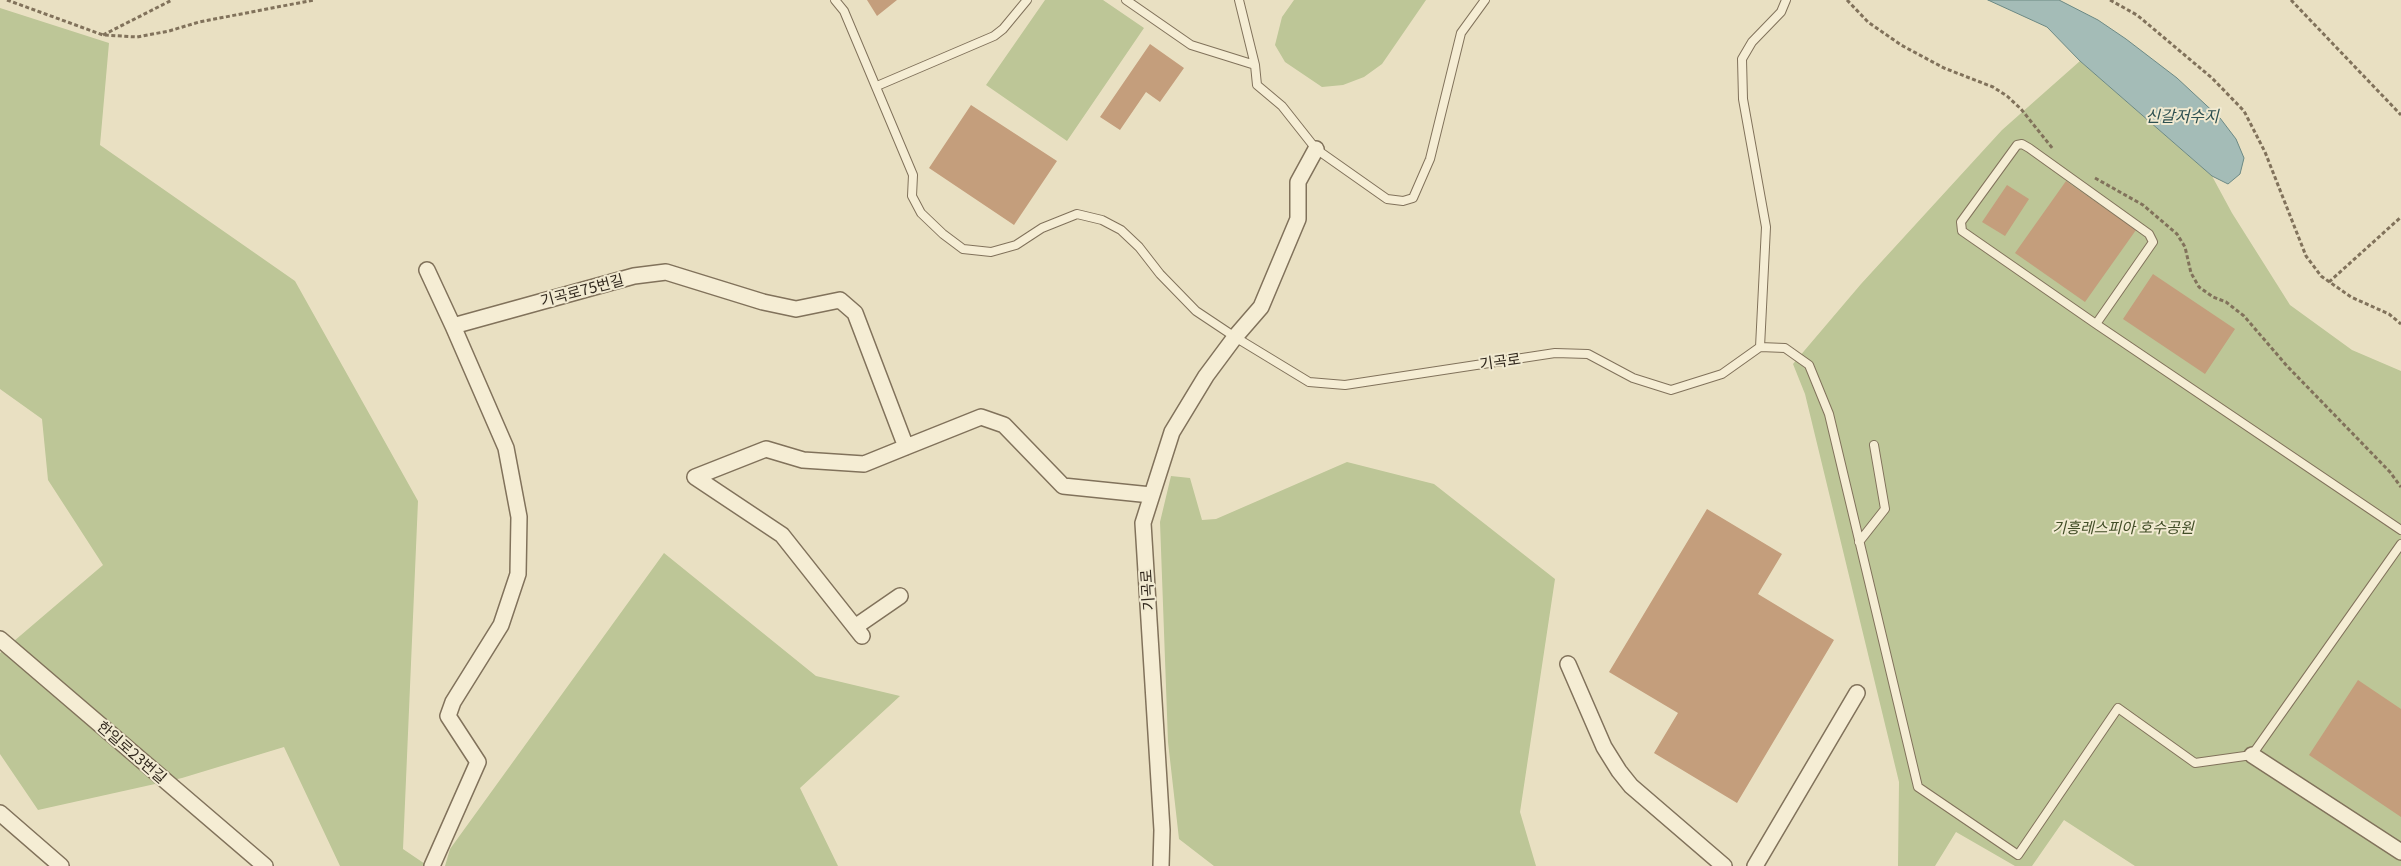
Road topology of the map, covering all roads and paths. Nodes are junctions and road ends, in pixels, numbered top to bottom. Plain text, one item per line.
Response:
1 (7, 0) edge
2 (172, 0) edge
3 (314, 0) edge
4 (835, 0) edge
5 (1027, 0) edge
6 (1126, 0) edge
7 (1238, 0) edge
8 (1485, 0) edge
9 (1786, 0) edge
10 (2110, 0) edge
11 (2291, 0) edge
12 (103, 35) junction
13 (1255, 65) junction
14 (877, 86) junction
15 (2401, 115) edge
16 (1316, 149) junction
17 (2401, 217) edge
18 (427, 270) dead end
19 (2329, 282) junction
20 (2096, 324) junction
21 (2401, 324) edge
22 (453, 326) junction
23 (1234, 337) junction
24 (1760, 347) junction
25 (1874, 444) dead end
26 (906, 447) junction
27 (1152, 495) junction
28 (2401, 530) edge
29 (1860, 542) junction
30 (2401, 544) edge
31 (900, 596) dead end
32 (0, 639) edge
33 (1568, 664) dead end
34 (1858, 693) dead end
35 (2252, 755) junction
36 (0, 813) edge
37 (2401, 852) edge
38 (434, 860) edge
39 (61, 866) edge
40 (265, 866) edge
41 (1161, 866) edge
42 (1724, 866) edge
43 (1754, 866) edge

1 - 12 path
2 - 12 path
3 - 12 path
4 - 14 lane
5 - 14 lane
6 - 13 lane
7 - 13 lane
8 - 16 lane
9 - 24 lane
10 - 19 path
11 - 15 path
13 - 16 lane
14 - 23 lane
16 - 23 street, 기곡로
17 - 19 path
18 - 22 street
19 - 21 path
20 - 20 lane
20 - 28 lane
22 - 26 street, 기곡로75번길
22 - 38 street
23 - 24 lane, 기곡로
23 - 27 street, 기곡로
24 - 29 lane
25 - 29 lane
26 - 27 street
26 - 31 street
27 - 41 street, 기곡로
29 - 35 lane
30 - 35 lane
32 - 40 street, 한일로23번길
33 - 42 street
34 - 43 street
35 - 37 street
36 - 39 street

